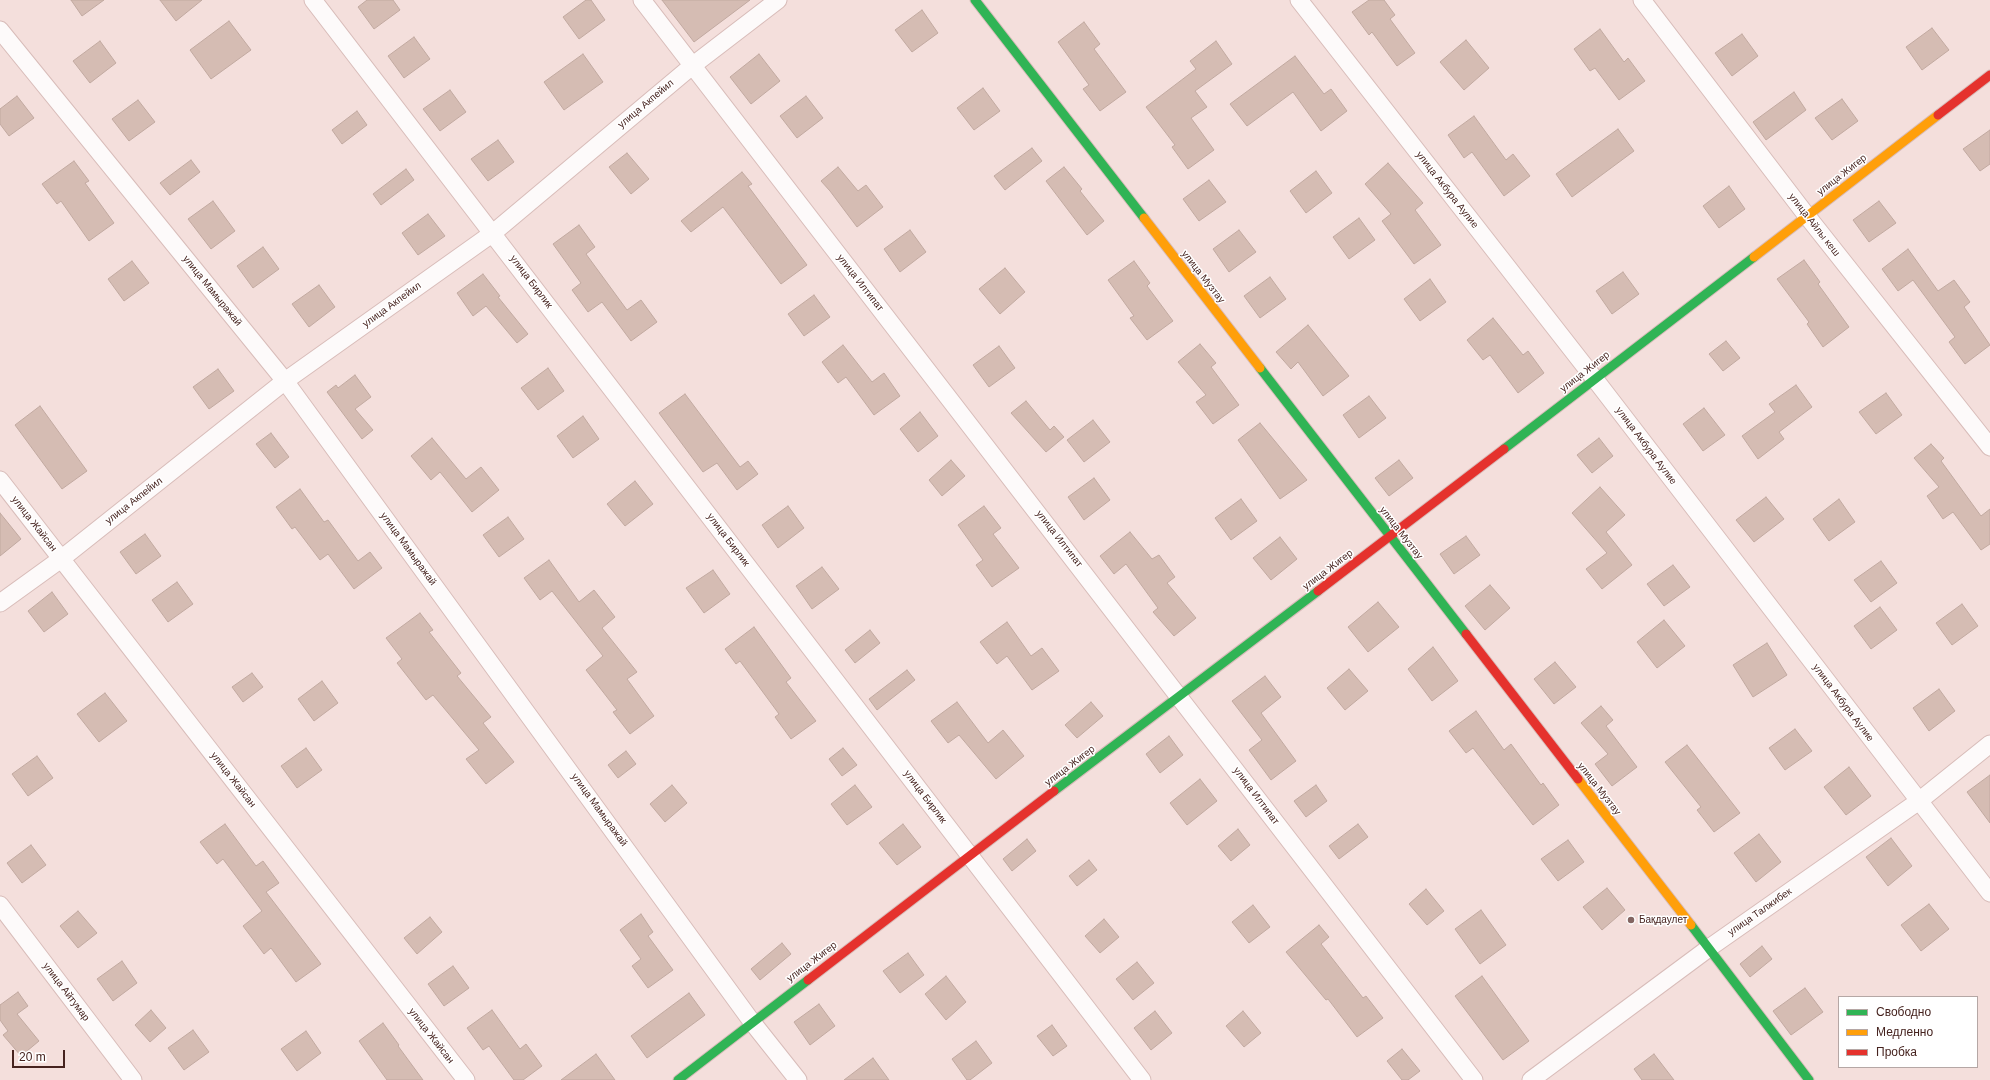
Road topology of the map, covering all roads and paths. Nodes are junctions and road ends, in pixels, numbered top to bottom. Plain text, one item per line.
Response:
1 (313, 0) edge
2 (642, 0) edge
3 (778, 0) edge
4 (975, 0) edge
5 (1299, 0) edge
6 (1642, 0) edge
7 (0, 30) edge
8 (692, 66) junction
9 (1990, 75) edge
10 (1807, 216) junction
11 (493, 233) junction
12 (1594, 378) junction
13 (286, 381) junction
14 (1990, 447) edge
15 (0, 480) edge
16 (1390, 537) junction
17 (61, 559) junction
18 (0, 603) edge
19 (1180, 697) junction
20 (1990, 744) edge
21 (1919, 801) junction
22 (970, 855) junction
23 (1990, 893) edge
24 (0, 905) edge
25 (1709, 948) junction
26 (752, 1022) junction
27 (133, 1080) edge
28 (466, 1080) edge
29 (678, 1080) edge
30 (798, 1080) edge
31 (1142, 1080) edge
32 (1474, 1080) edge
33 (1531, 1080) edge
34 (1809, 1080) edge

1 - 11 street, улица Бирлик
2 - 8 street, улица Илтипат
3 - 8 street, улица Акпейил
4 - 16 street, улица Музтау
5 - 12 street, улица Акбура Аулие
6 - 10 street, улица Айлы кеш
7 - 13 street, улица Мамыражай
8 - 11 street, улица Акпейил
8 - 19 street, улица Илтипат
9 - 10 street, улица Жигер
10 - 12 street, улица Жигер
10 - 14 street, улица Айлы кеш
11 - 13 street, улица Акпейил
11 - 22 street, улица Бирлик
12 - 16 street, улица Жигер
12 - 21 street, улица Акбура Аулие
13 - 17 street, улица Акпейил
13 - 26 street, улица Мамыражай
15 - 17 street, улица Жайсан
16 - 19 street, улица Жигер
16 - 25 street, улица Музтау
17 - 18 street, улица Акпейил
17 - 28 street, улица Жайсан
19 - 22 street, улица Жигер
19 - 32 street, улица Илтипат
20 - 21 street, улица Талжибек
21 - 23 street, улица Акбура Аулие
21 - 25 street, улица Талжибек
22 - 26 street, улица Жигер
22 - 31 street, улица Бирлик
24 - 27 street, улица Айтумар
25 - 33 street, улица Талжибек
25 - 34 street, улица Музтау
26 - 29 street, улица Жигер
26 - 30 street, улица Мамыражай

